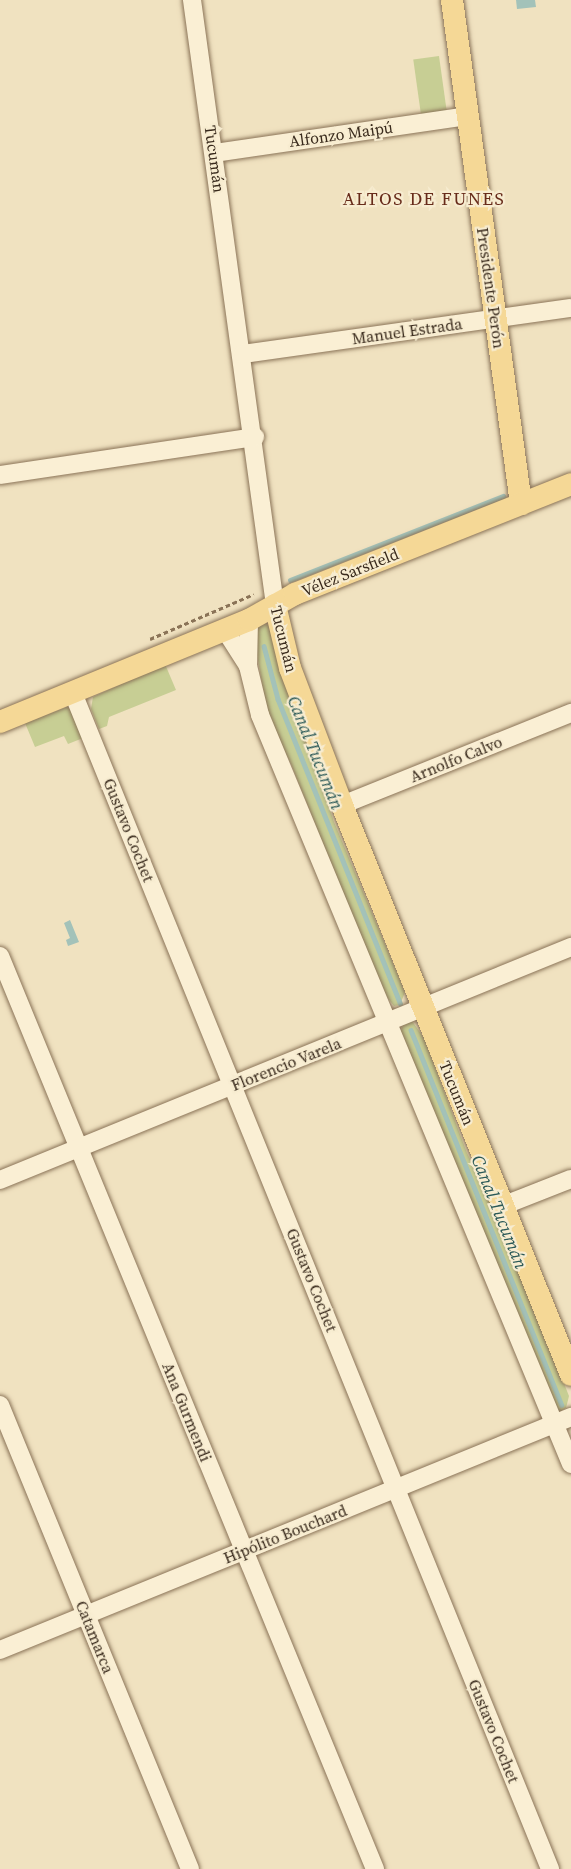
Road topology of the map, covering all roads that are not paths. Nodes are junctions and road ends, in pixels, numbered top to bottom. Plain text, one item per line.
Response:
1 (192, 0) edge
2 (452, 0) edge
3 (468, 116) junction
4 (214, 153) junction
5 (571, 308) edge
6 (495, 318) junction
7 (243, 354) junction
8 (255, 437) junction
9 (0, 475) edge
10 (571, 484) edge
11 (521, 504) junction
12 (273, 596) junction
13 (249, 620) junction
14 (225, 630) junction
15 (248, 666) junction
16 (72, 693) junction
17 (571, 713) edge
18 (0, 723) edge
19 (342, 805) junction
20 (571, 947) edge
21 (0, 956) edge
22 (423, 1008) junction
23 (387, 1022) junction
24 (234, 1085) junction
25 (79, 1148) junction
26 (571, 1179) edge
27 (0, 1180) edge
28 (502, 1206) junction
29 (571, 1375) edge
30 (0, 1405) edge
31 (563, 1420) edge
32 (571, 1464) edge
33 (396, 1488) junction
34 (244, 1551) junction
35 (86, 1615) junction
36 (0, 1650) edge
37 (190, 1869) edge
38 (375, 1869) edge
39 (550, 1869) edge

1 - 4 street, Tucumán
2 - 3 main road, Presidente Perón
3 - 4 street, Alfonzo Maipú
3 - 6 main road, Presidente Perón
4 - 7 street, Tucumán
5 - 6 street, Manuel Estrada
6 - 7 street, Manuel Estrada
6 - 11 main road, Presidente Perón
7 - 8 street, Tucumán
8 - 9 street
8 - 12 street, Tucumán
10 - 11 main road, Vélez Sarsfield
11 - 12 main road, Vélez Sarsfield
12 - 13 main road, Vélez Sarsfield
12 - 19 main road, Tucumán
13 - 14 main road, Vélez Sarsfield
13 - 15 street, Tucumán
14 - 15 street, Tucumán
14 - 16 main road, Vélez Sarsfield
15 - 23 street, Tucumán
16 - 18 main road, Vélez Sarsfield
16 - 24 street, Gustavo Cochet
17 - 19 street, Arnolfo Calvo
19 - 22 main road, Tucumán
20 - 22 street, Florencio Varela
21 - 25 street, Ana Gurmendi
22 - 23 street, Florencio Varela
22 - 28 main road, Tucumán
23 - 24 street, Florencio Varela
23 - 31 street, Tucumán
24 - 25 street, Florencio Varela
24 - 33 street, Gustavo Cochet
25 - 27 street, Florencio Varela
25 - 34 street, Ana Gurmendi
26 - 28 street
28 - 29 main road, Tucumán
30 - 35 street, Catamarca
31 - 32 street, Tucumán
31 - 33 street, Hipólito Bouchard
33 - 34 street, Hipólito Bouchard
33 - 39 street, Gustavo Cochet
34 - 35 street, Hipólito Bouchard
34 - 38 street, Ana Gurmendi
35 - 36 street, Hipólito Bouchard
35 - 37 street, Catamarca

